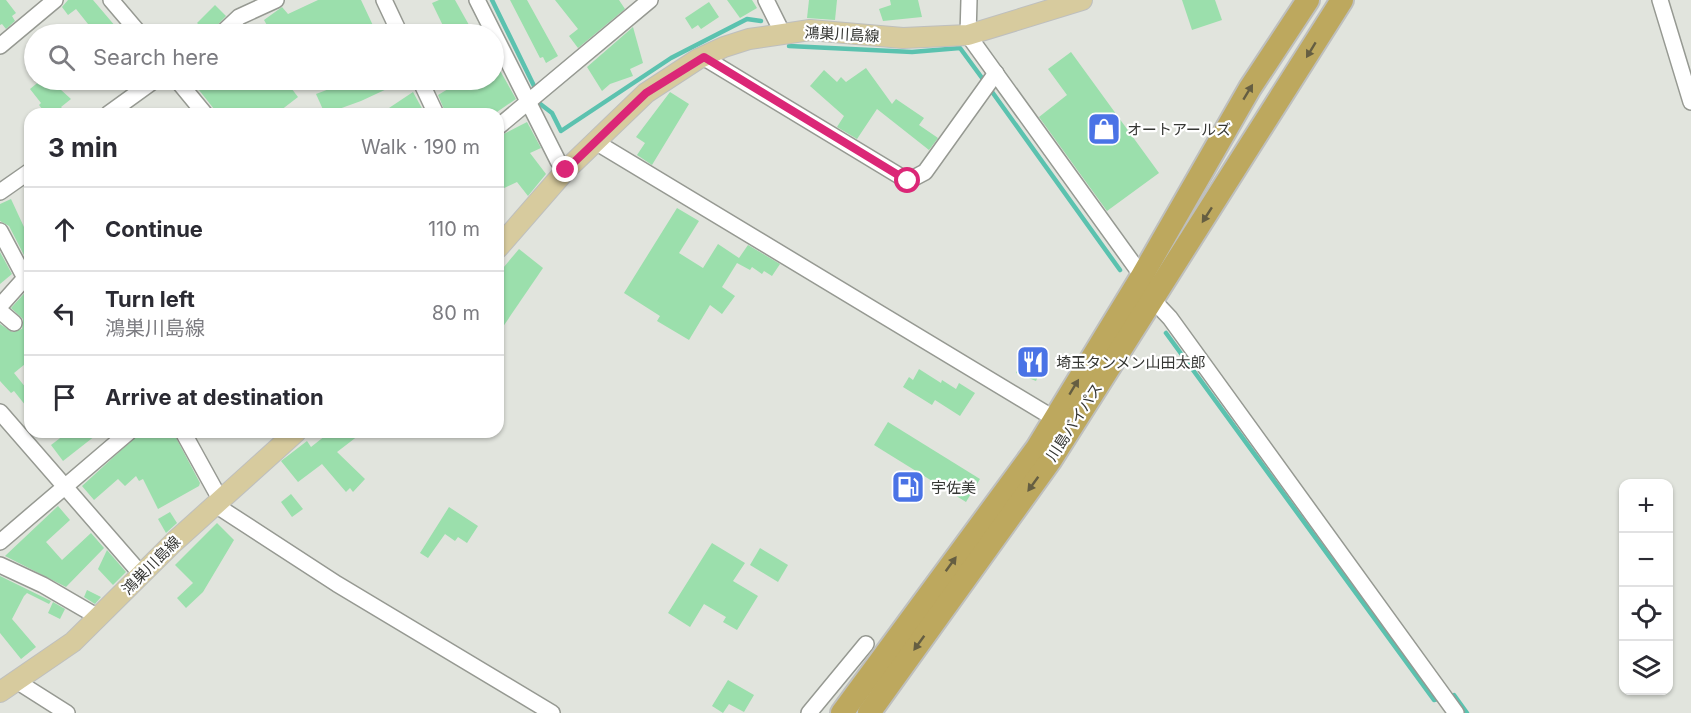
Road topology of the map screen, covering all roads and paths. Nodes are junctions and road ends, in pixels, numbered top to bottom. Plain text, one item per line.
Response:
1 (55, 0) edge
2 (111, 0) edge
3 (276, 0) edge
4 (384, 0) edge
5 (477, 0) edge
6 (650, 0) edge
7 (766, 0) edge
8 (969, 0) edge
9 (1082, 0) edge
10 (1308, 0) edge
11 (1342, 0) edge
12 (1660, 0) edge
13 (26, 24) edge
14 (131, 24) edge
15 (232, 24) edge
16 (395, 24) edge
17 (489, 24) edge
18 (24, 26) edge
19 (782, 32) junction
20 (969, 35) junction
21 (0, 46) edge
22 (504, 53) edge
23 (704, 57) junction
24 (996, 73) junction
25 (141, 90) edge
26 (188, 90) edge
27 (425, 90) edge
28 (528, 101) junction
29 (1691, 102) edge
30 (116, 108) edge
31 (201, 108) edge
32 (433, 108) edge
33 (504, 121) edge
34 (594, 141) junction
35 (566, 170) junction
36 (24, 175) edge
37 (0, 192) edge
38 (0, 231) edge
39 (504, 241) edge
40 (24, 276) edge
41 (1142, 276) junction
42 (24, 279) edge
43 (1153, 300) junction
44 (0, 306) edge
45 (0, 311) edge
46 (14, 323) dead end
47 (0, 412) edge
48 (1054, 419) junction
49 (122, 438) edge
50 (186, 438) edge
51 (289, 438) edge
52 (65, 486) junction
53 (217, 502) junction
54 (0, 542) edge
55 (0, 565) edge
56 (141, 574) junction
57 (98, 617) junction
58 (866, 644) dead end
59 (18, 682) junction
60 (0, 692) edge
61 (67, 713) edge
62 (552, 713) edge
63 (809, 713) edge
64 (842, 713) edge
65 (869, 713) edge
66 (1456, 713) edge

1 - 13 street
2 - 14 street
3 - 15 street
4 - 16 street
5 - 17 street
6 - 28 street
7 - 19 street
8 - 20 street
9 - 20 main road, 鴻巣川島線
41 -> 10 highway, 川島バイパス
11 -> 43 highway, 川島バイパス
12 - 29 street
18 - 21 street
19 - 20 main road, 鴻巣川島線
19 - 23 main road, 鴻巣川島線
20 - 24 street
22 - 28 street
23 - 24 street
23 - 34 main road, 鴻巣川島線
24 - 41 street
25 - 30 street
26 - 31 street
27 - 32 street
28 - 33 street
28 - 35 street
34 - 35 main road, 鴻巣川島線
34 - 48 street
35 - 39 main road, 鴻巣川島線
36 - 37 street
38 - 40 street
48 -> 41 highway, 川島バイパス
42 - 44 street
43 -> 65 highway, 川島バイパス
43 - 66 street
45 - 46 street
47 - 52 street
64 -> 48 highway, 川島バイパス
49 - 52 street
50 - 53 street
51 - 53 main road, 鴻巣川島線
52 - 54 street
52 - 56 street
53 - 56 main road, 鴻巣川島線
53 - 62 street
55 - 57 street
56 - 57 main road, 鴻巣川島線
57 - 59 main road, 鴻巣川島線
58 - 63 street
59 - 60 main road, 鴻巣川島線
59 - 61 street

